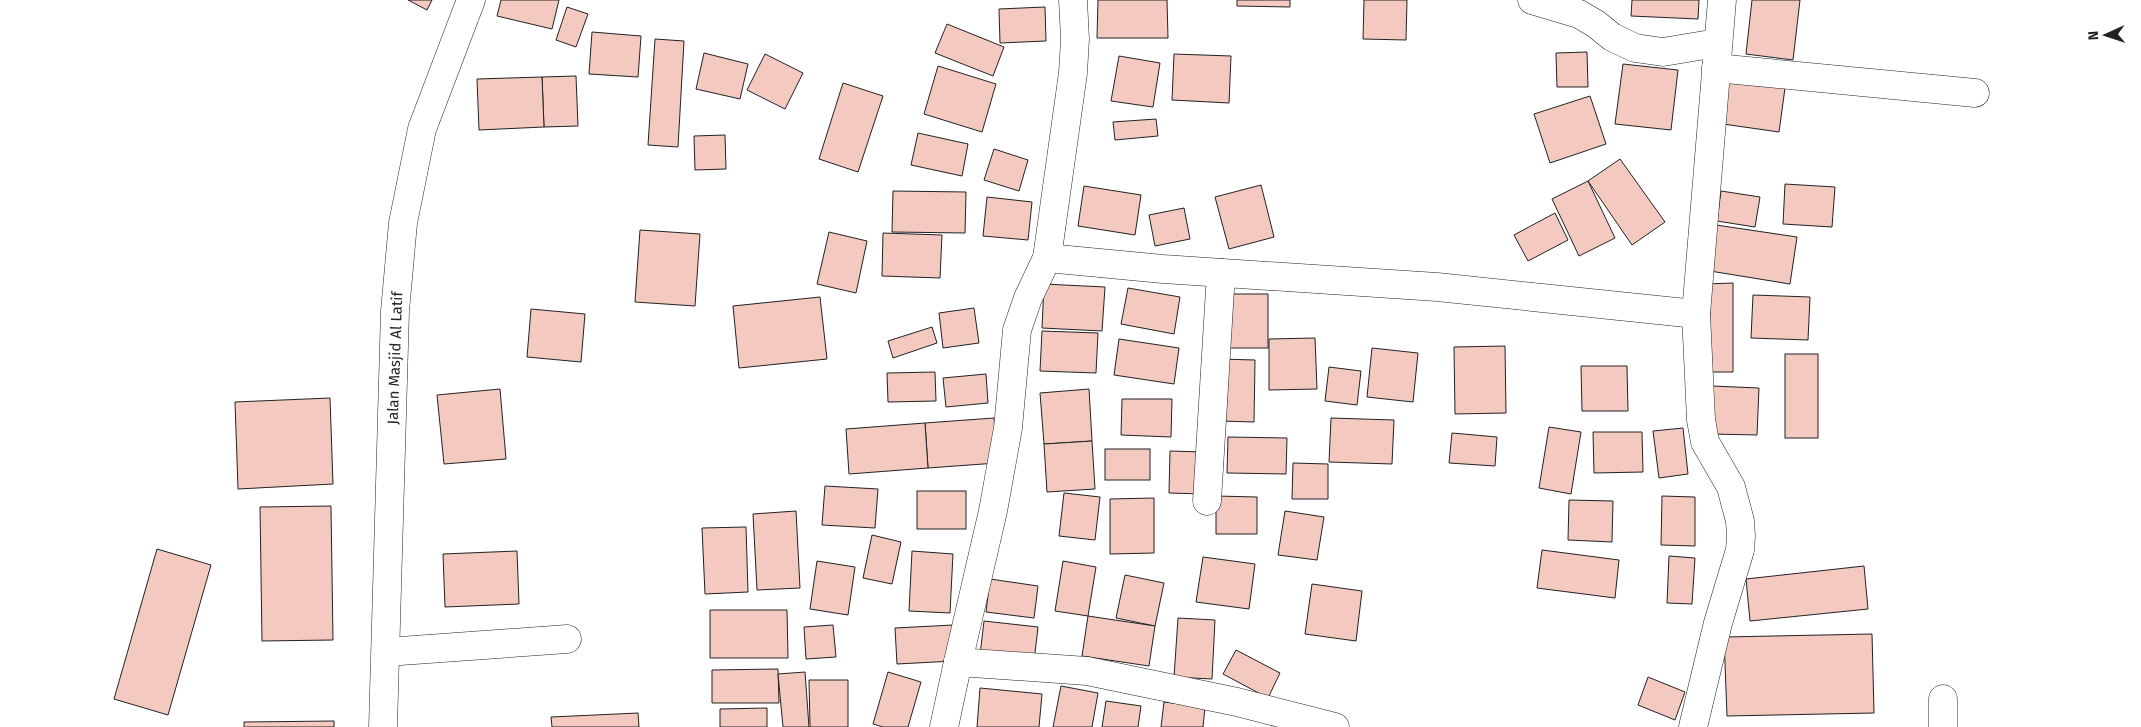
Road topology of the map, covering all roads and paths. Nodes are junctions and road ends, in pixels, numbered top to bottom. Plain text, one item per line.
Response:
1 (471, 0) edge
2 (1072, 0) edge
3 (1532, 0) edge
4 (1722, 0) edge
5 (1716, 55) junction
6 (1975, 93) dead end
7 (1047, 258) junction
8 (1221, 273) junction
9 (1696, 314) junction
10 (1207, 501) dead end
11 (566, 639) dead end
12 (386, 652) junction
13 (958, 662) junction
14 (1943, 698) dead end
15 (383, 727) edge
16 (944, 727) edge
17 (1335, 727) edge
18 (1693, 727) edge
19 (1943, 727) edge

1 - 12 street, Jalan Masjid Al Latif
2 - 7 street
3 - 5 street
4 - 5 street
5 - 6 street
5 - 9 street
7 - 8 street
7 - 13 street
8 - 9 street
8 - 10 street
9 - 18 street
11 - 12 street
12 - 15 street, Jalan Masjid Al Latif
13 - 16 street
13 - 17 street
14 - 19 street

